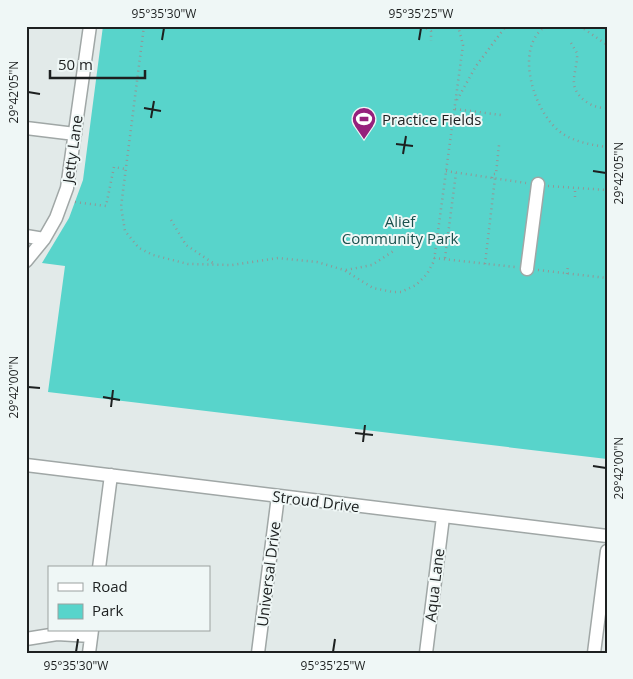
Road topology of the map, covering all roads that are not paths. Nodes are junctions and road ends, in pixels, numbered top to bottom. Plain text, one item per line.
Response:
1 (90, 26) edge
2 (26, 128) edge
3 (75, 134) junction
4 (538, 184) dead end
5 (26, 236) edge
6 (44, 238) junction
7 (26, 261) edge
8 (527, 269) dead end
9 (26, 465) edge
10 (110, 475) junction
11 (278, 496) junction
12 (443, 517) junction
13 (607, 536) edge
14 (607, 550) edge
15 (99, 566) edge
16 (91, 633) edge
17 (26, 639) edge
18 (89, 653) edge
19 (258, 653) edge
20 (426, 653) edge
21 (594, 653) edge

1 - 3 street, Jetty Lane
2 - 3 street
3 - 6 street, Jetty Lane
4 - 8 street
5 - 6 street
6 - 7 street, Jetty Lane
9 - 10 street, Stroud Drive
10 - 11 street, Stroud Drive
10 - 15 street
11 - 12 street, Stroud Drive
11 - 19 street, Universal Drive
12 - 13 street, Stroud Drive
12 - 20 street, Aqua Lane
14 - 21 street
16 - 17 street
16 - 18 street

